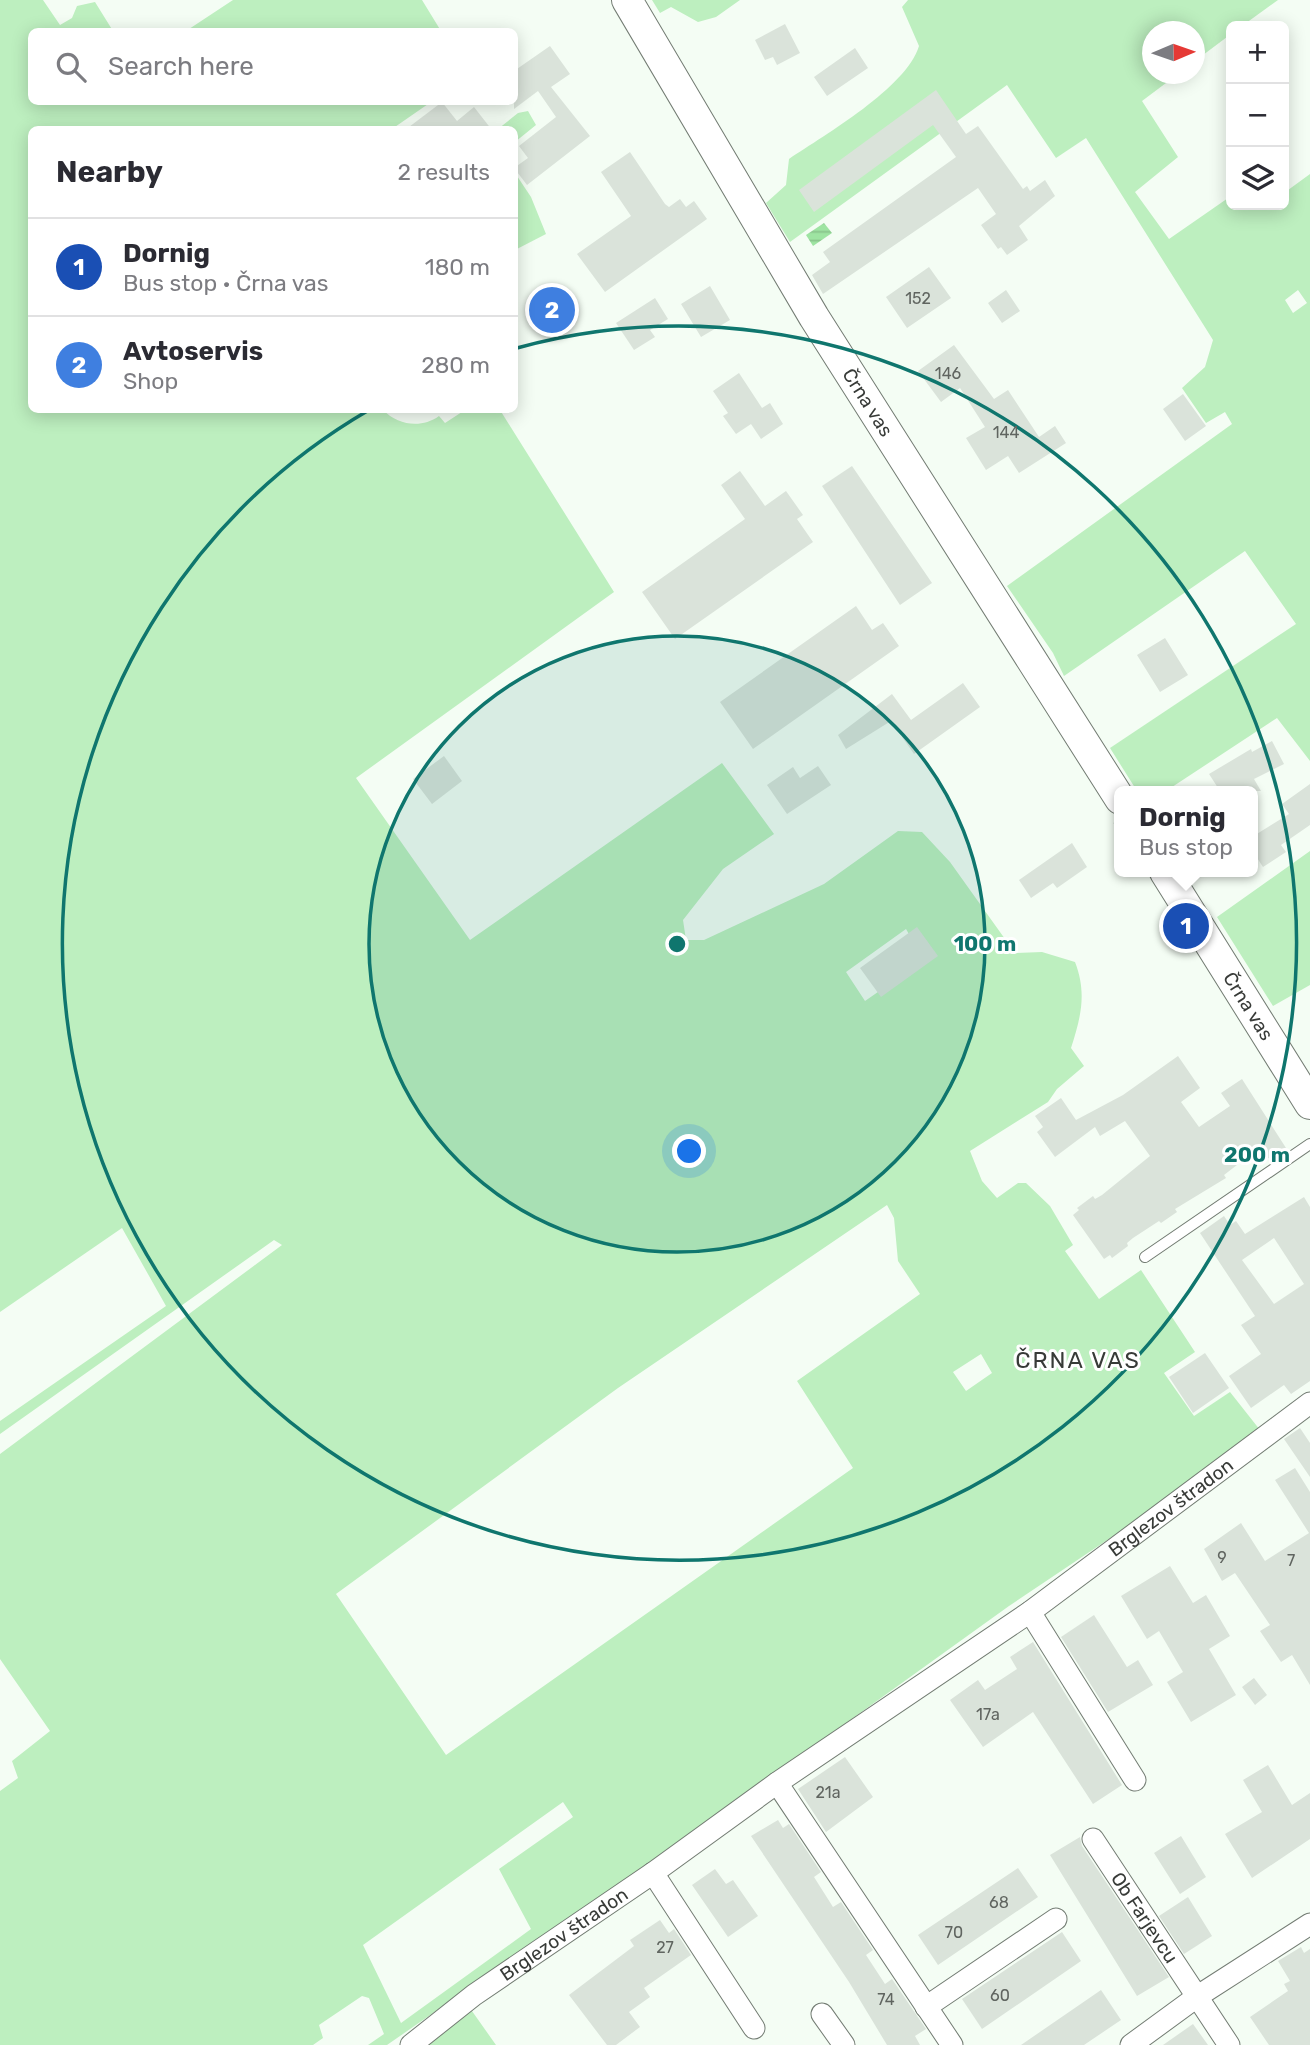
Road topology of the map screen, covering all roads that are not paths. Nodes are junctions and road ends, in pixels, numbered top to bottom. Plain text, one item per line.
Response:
1 (627, 0) edge
2 (1114, 791) edge
3 (1169, 877) edge
4 (1310, 1104) edge
5 (1310, 1144) edge
6 (1145, 1257) dead end
7 (1310, 1403) edge
8 (1030, 1612) junction
9 (1135, 1780) dead end
10 (777, 1783) junction
11 (1093, 1839) dead end
12 (653, 1873) junction
13 (1056, 1919) dead end
14 (1310, 1925) edge
15 (1198, 1996) junction
16 (926, 2007) junction
17 (822, 2014) dead end
18 (754, 2028) dead end
19 (411, 2045) edge
20 (844, 2045) edge
21 (952, 2045) edge
22 (1131, 2045) edge
23 (1229, 2045) edge

1 - 2 street, Črna vas
3 - 4 street, Črna vas
5 - 6 lane
7 - 8 street, Brglezov štradon
8 - 9 street
8 - 10 street, Brglezov štradon
10 - 12 street, Brglezov štradon
10 - 16 street
11 - 15 street, Ob Farjevcu
12 - 18 street
12 - 19 street, Brglezov štradon
13 - 16 street
14 - 15 street
15 - 22 street
15 - 23 street, Ob Farjevcu
16 - 21 street
17 - 20 street

